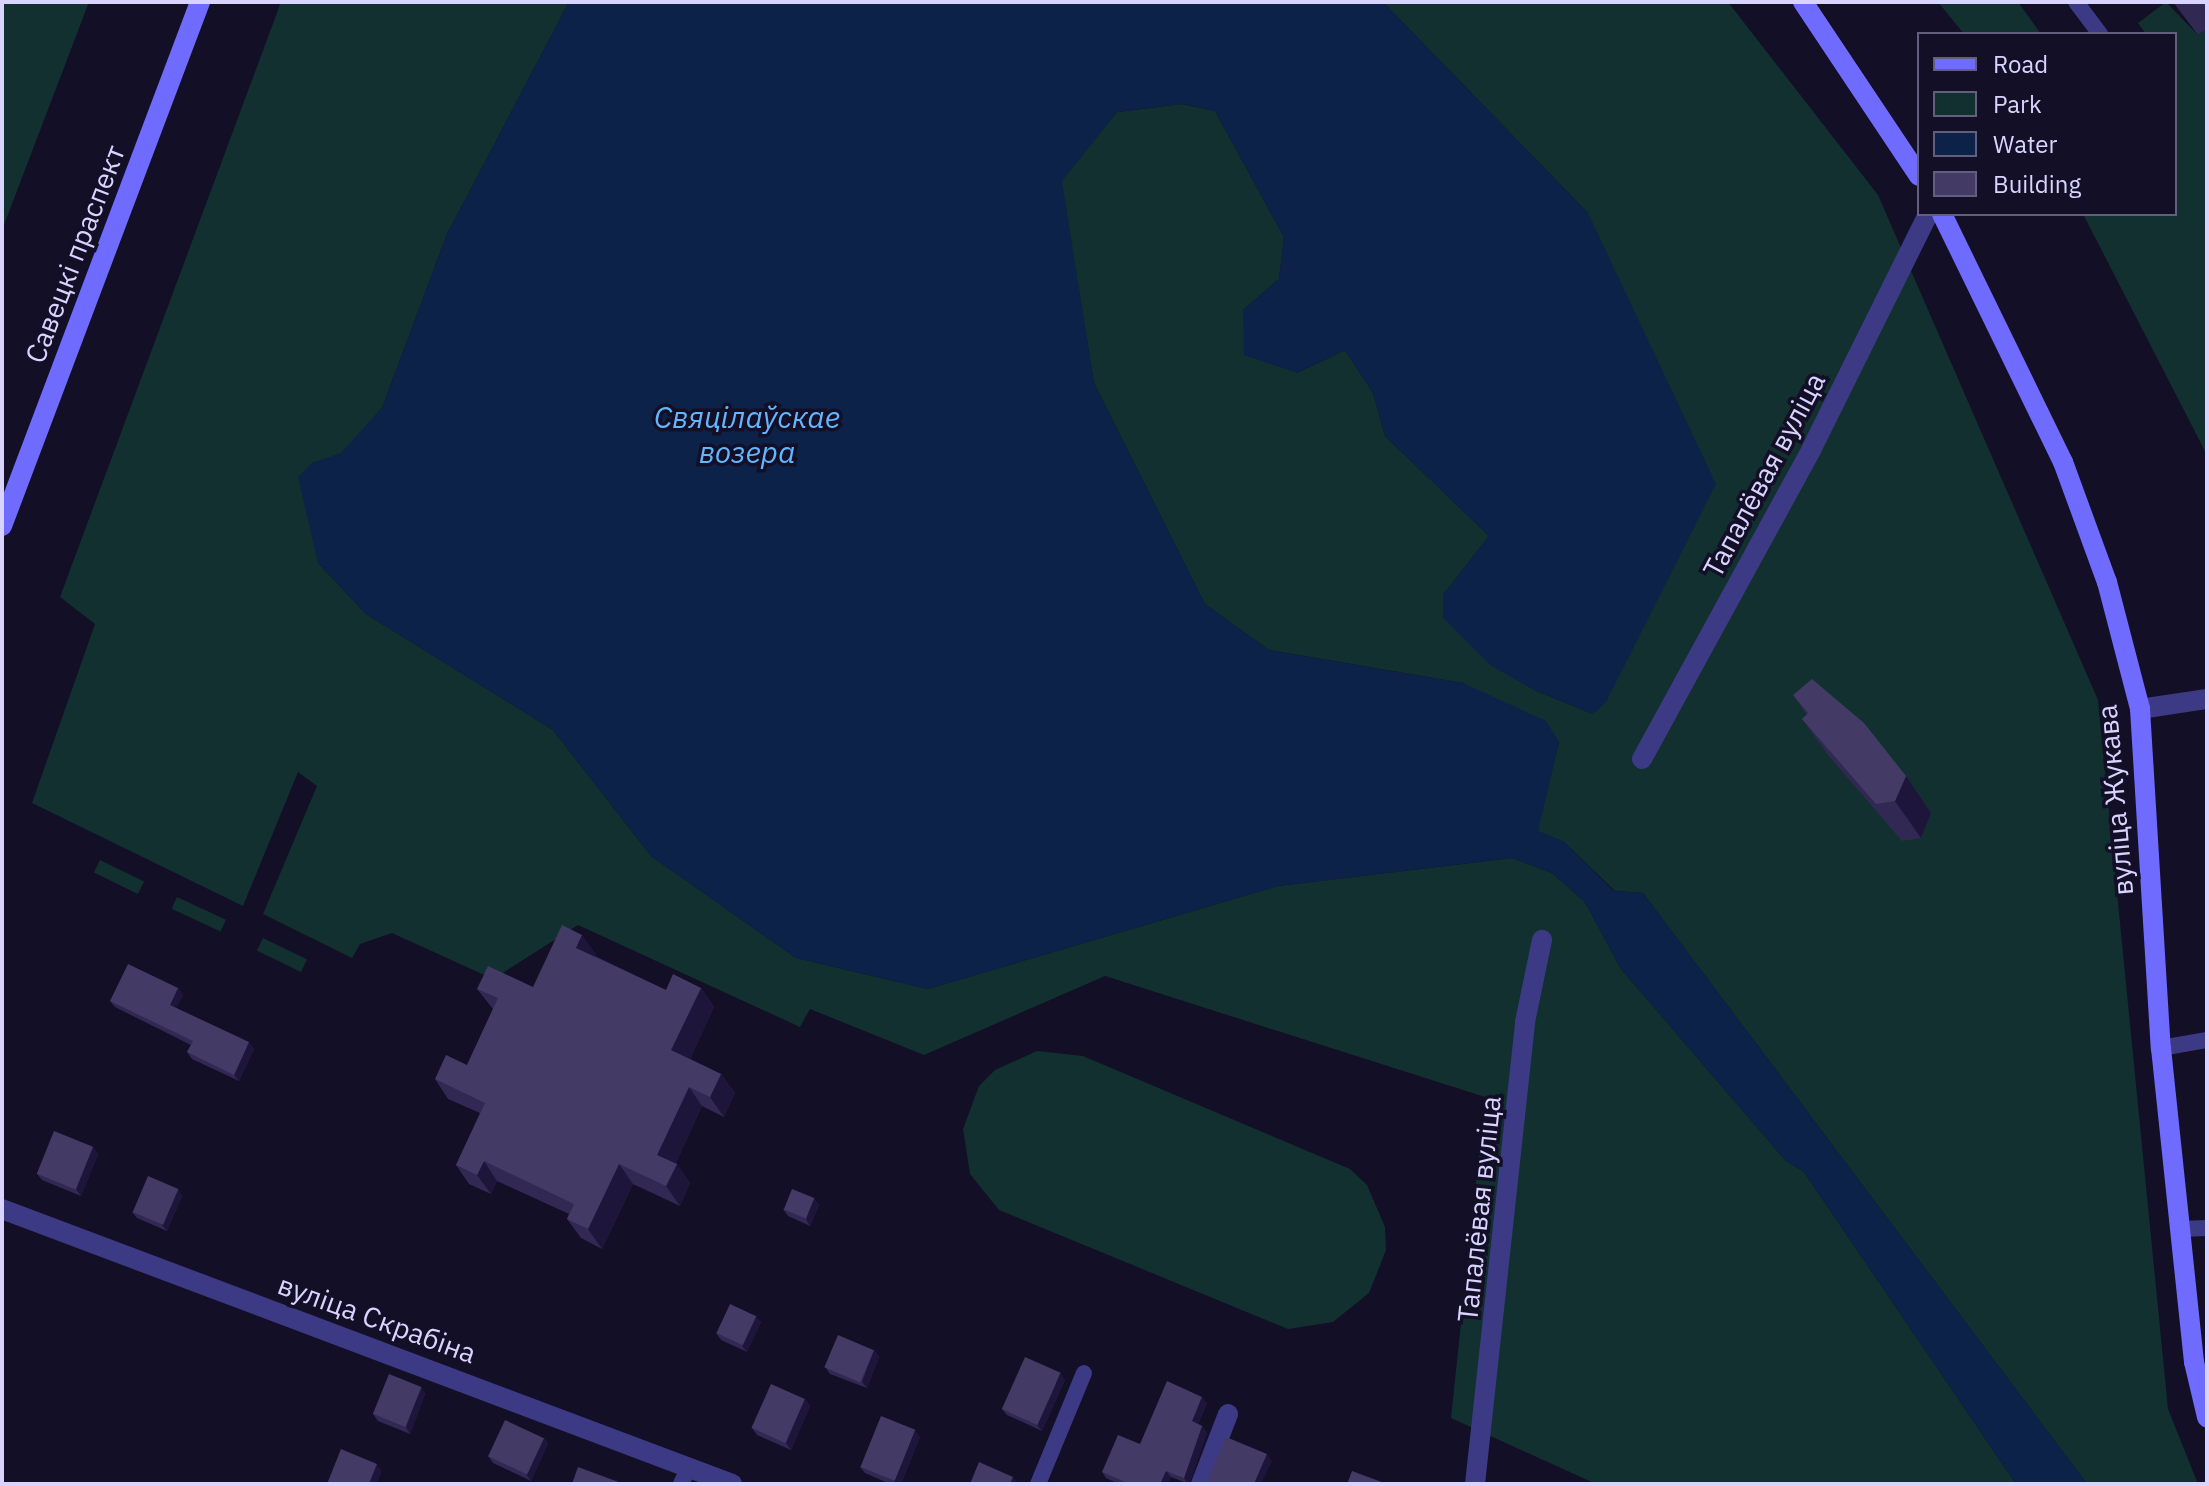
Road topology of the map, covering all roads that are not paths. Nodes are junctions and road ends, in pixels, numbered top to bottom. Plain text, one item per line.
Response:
1 (200, 2) edge
2 (1803, 2) edge
3 (2076, 2) edge
4 (2098, 32) edge
5 (1917, 173) edge
6 (1927, 216) edge
7 (1943, 216) edge
8 (2, 526) edge
9 (2207, 699) edge
10 (2140, 709) junction
11 (1642, 759) dead end
12 (1542, 940) dead end
13 (2207, 1040) edge
14 (2161, 1048) junction
15 (2, 1209) edge
16 (2207, 1228) edge
17 (2180, 1229) junction
18 (1084, 1373) dead end
19 (1228, 1414) dead end
20 (2207, 1417) edge
21 (685, 1476) edge
22 (732, 1484) edge
23 (1038, 1484) edge
24 (1201, 1484) edge
25 (1475, 1484) edge

1 - 8 street, Савецкі праспект
2 - 5 street
3 - 4 lane
6 - 11 street, Тапалёвая вуліца
7 - 10 street, вуліца Жукава
9 - 10 street
10 - 14 street, вуліца Жукава
12 - 25 street, Тапалёвая вуліца
13 - 14 lane
14 - 17 street, вуліца Жукава
15 - 21 street, вуліца Скрабіна
16 - 17 lane
17 - 20 street, вуліца Жукава
18 - 23 lane
19 - 24 street
21 - 22 street, вуліца Скрабіна

